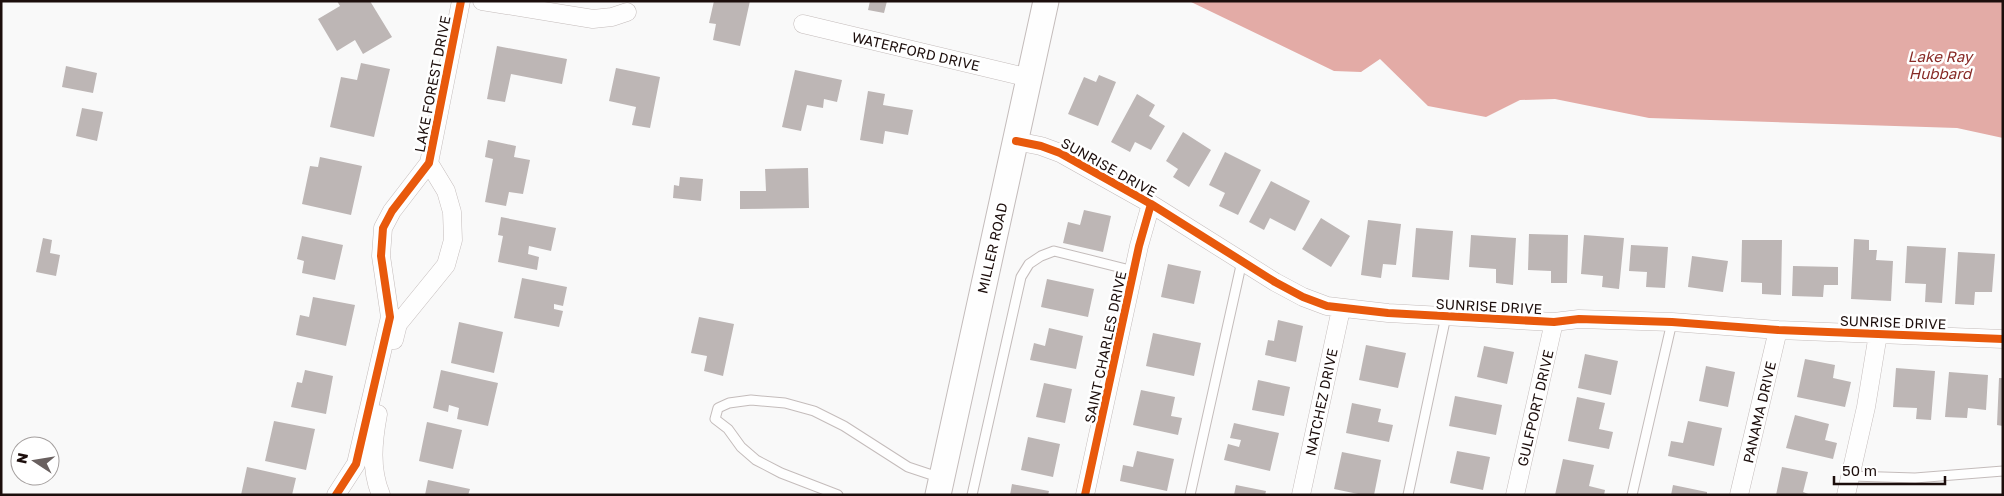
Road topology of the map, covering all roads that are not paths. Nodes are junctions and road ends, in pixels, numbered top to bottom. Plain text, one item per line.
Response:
1 (461, 1) edge
2 (482, 1) edge
3 (1046, 1) edge
4 (627, 12) dead end
5 (803, 24) dead end
6 (1030, 78) junction
7 (1016, 141) junction
8 (429, 163) junction
9 (1151, 204) junction
10 (1242, 261) junction
11 (1134, 271) junction
12 (1341, 309) junction
13 (1446, 316) junction
14 (1554, 322) junction
15 (1672, 322) junction
16 (1778, 330) junction
17 (1878, 334) junction
18 (2003, 339) edge
19 (377, 395) junction
20 (2003, 471) edge
21 (1851, 476) junction
22 (940, 486) edge
23 (336, 495) edge
24 (382, 495) edge
25 (838, 495) edge
26 (972, 495) edge
27 (1085, 495) edge
28 (1190, 495) edge
29 (1302, 495) edge
30 (1408, 495) edge
31 (1515, 495) edge
32 (1632, 495) edge
33 (1739, 495) edge
34 (1846, 495) edge

1 - 8 street, LAKE FOREST DRIVE
2 - 4 street
3 - 6 main road, MILLER ROAD
5 - 6 street, WATERFORD DRIVE
6 - 7 main road, MILLER ROAD
7 - 9 street, SUNRISE DRIVE
7 - 22 main road, MILLER ROAD
8 - 19 street, LAKE FOREST DRIVE
8 - 19 street, LAKE FOREST DRIVE
9 - 10 street, SUNRISE DRIVE
9 - 11 street, SAINT CHARLES DRIVE
10 - 12 street, SUNRISE DRIVE
10 - 28 lane
11 - 26 lane
11 - 27 street, SAINT CHARLES DRIVE
12 - 13 street, SUNRISE DRIVE
12 - 29 street, NATCHEZ DRIVE
13 - 14 street, SUNRISE DRIVE
13 - 30 lane
14 - 15 street, SUNRISE DRIVE
14 - 31 street, GULFPORT DRIVE
15 - 16 street, SUNRISE DRIVE
15 - 32 lane
16 - 17 street, SUNRISE DRIVE
16 - 33 street, PANAMA DRIVE
17 - 18 street, SUNRISE DRIVE
17 - 21 street
19 - 23 street, LAKE FOREST DRIVE
19 - 24 street, LAKE FOREST DRIVE
20 - 21 lane
21 - 34 street
22 - 25 lane

